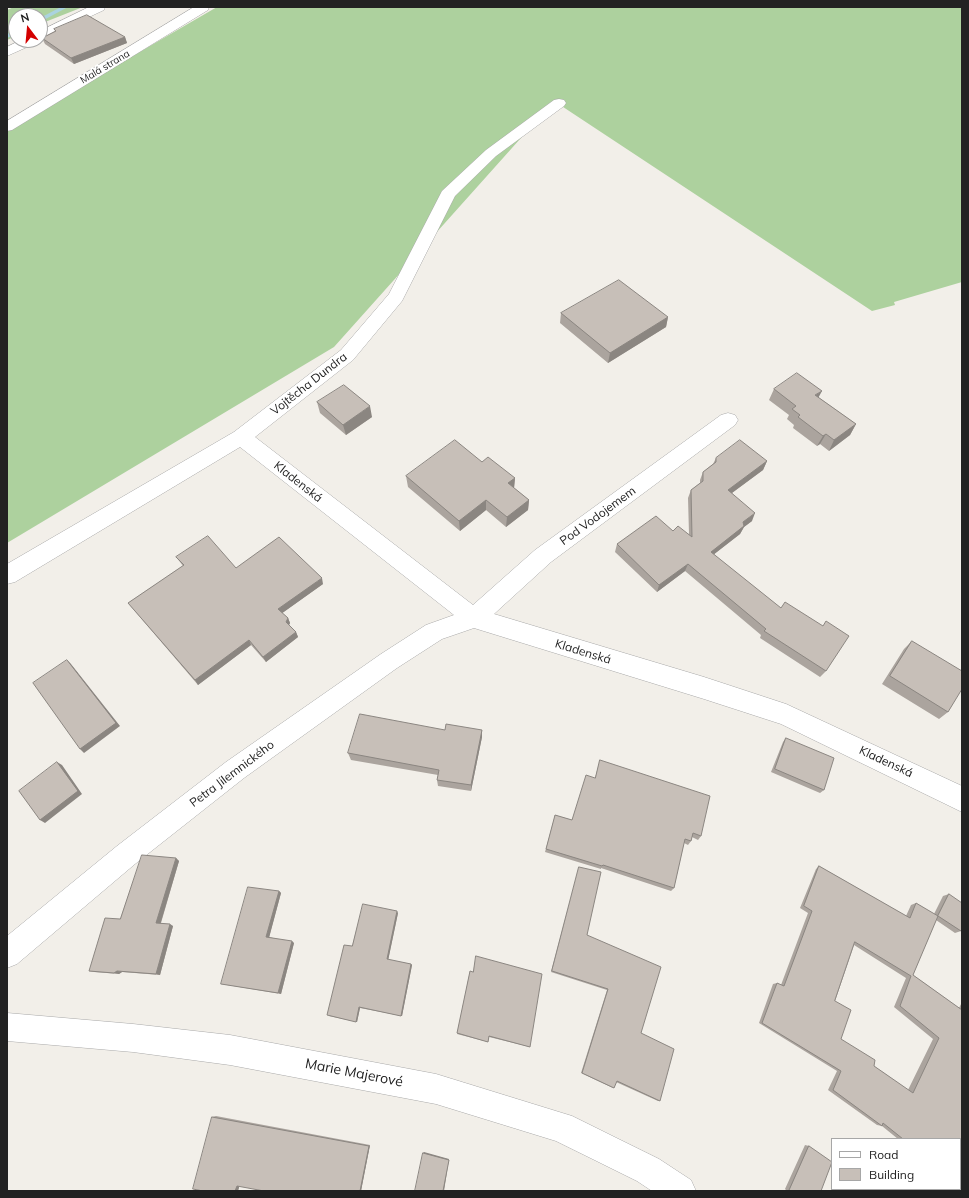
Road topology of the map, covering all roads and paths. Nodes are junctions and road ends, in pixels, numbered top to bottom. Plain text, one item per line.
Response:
1 (99, 7) edge
2 (203, 7) edge
3 (48, 32) edge
4 (559, 103) dead end
5 (7, 127) edge
6 (728, 420) dead end
7 (241, 437) junction
8 (7, 575) edge
9 (474, 618) junction
10 (962, 800) edge
11 (7, 954) edge
12 (7, 1027) edge
13 (680, 1191) edge

1 - 3 street
2 - 5 street, Malá strana
4 - 7 street, Vojtěcha Dundra
6 - 9 street, Pod Vodojemem
7 - 8 street, Vojtěcha Dundra
7 - 9 street, Kladenská
9 - 10 street, Kladenská
9 - 11 street, Petra Jilemnického
12 - 13 street, Marie Majerové

